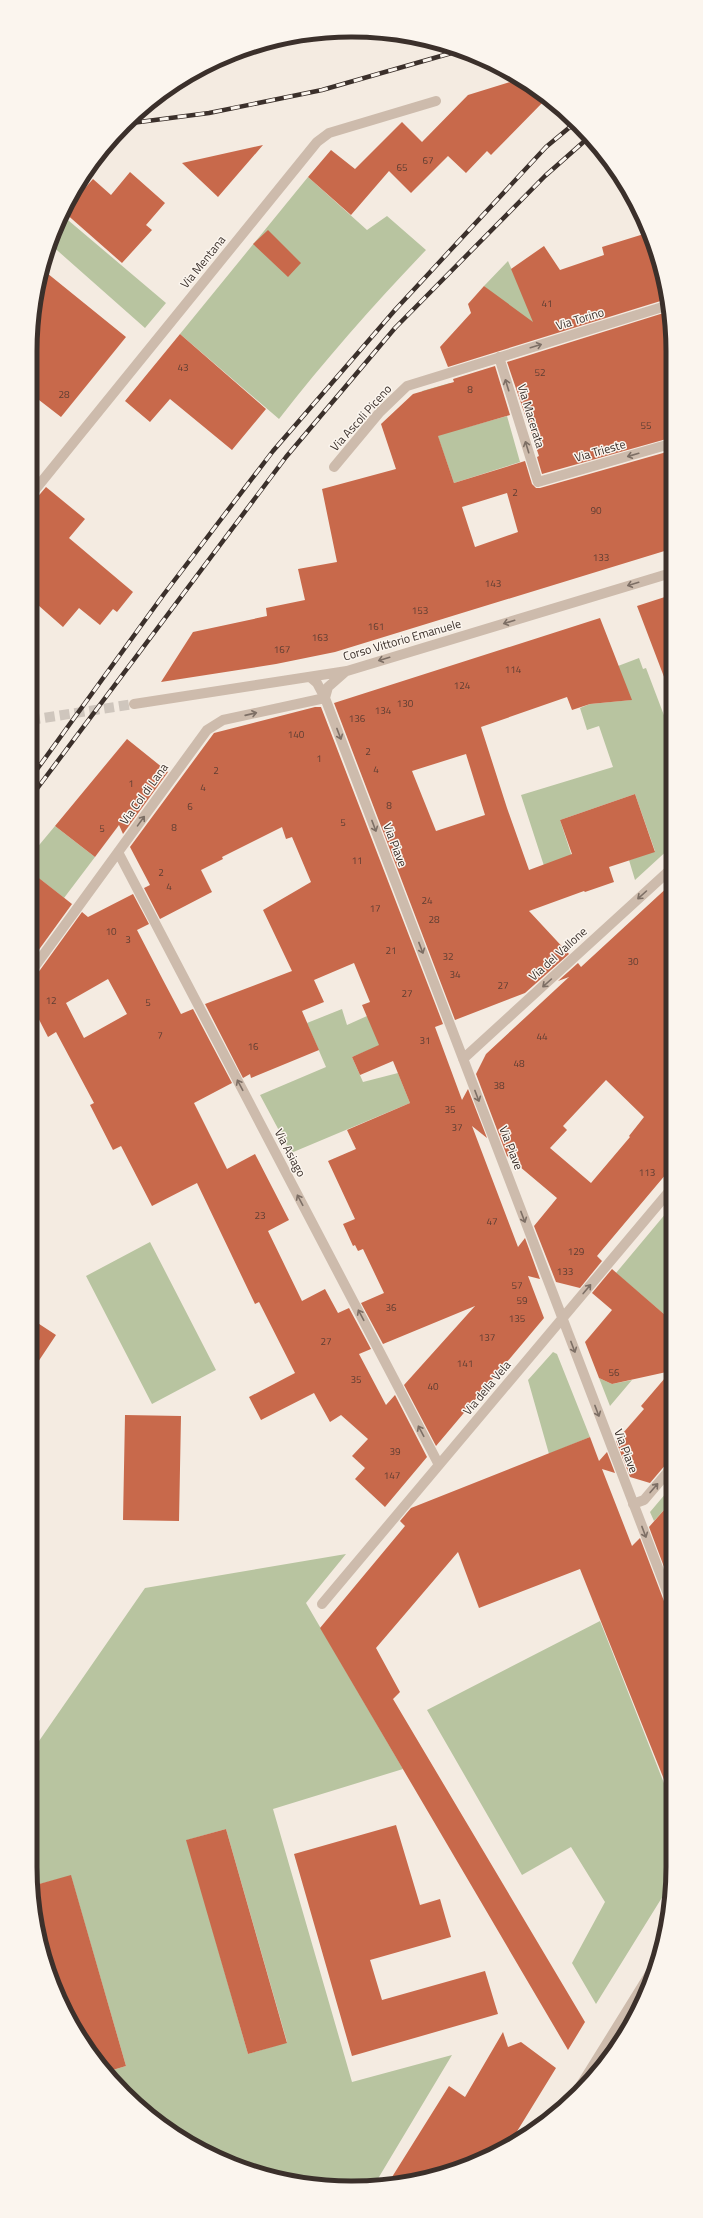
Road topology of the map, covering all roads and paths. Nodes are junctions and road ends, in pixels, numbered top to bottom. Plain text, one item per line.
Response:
1 (436, 101) dead end
2 (663, 307) edge
3 (499, 358) junction
4 (666, 445) edge
5 (334, 467) dead end
6 (538, 482) joint
7 (37, 487) edge
8 (666, 575) edge
9 (347, 671) junction
10 (310, 677) junction
11 (325, 698) junction
12 (134, 704) tunnel mouth
13 (118, 852) junction
14 (666, 874) edge
15 (37, 963) edge
16 (463, 1059) junction
17 (666, 1195) edge
18 (562, 1319) junction
19 (439, 1465) junction
20 (666, 1474) edge
21 (633, 1504) junction
22 (666, 1591) edge
23 (322, 1604) dead end
24 (641, 1989) edge
25 (599, 2061) edge

1 - 7 street, Via Mentana
3 -> 2 street, Via Torino
3 - 5 street, Via Ascoli Piceno
6 -> 3 street, Via Macerata
4 -> 6 street, Via Trieste
8 -> 9 street, Corso Vittorio Emanuele
9 - 10 street, Corso Vittorio Emanuele
9 - 11 street
10 - 11 street, Via Piave
10 - 12 street, Corso Vittorio Emanuele
13 -> 11 street, Via Col di Lana
11 -> 16 street, Via Piave
13 - 15 street, Via Col di Lana
19 -> 13 street, Via Asiago
14 -> 16 street, Via del Vallone
16 -> 18 street, Via Piave
18 -> 17 street, Via della Vela
18 - 19 street, Via della Vela
18 -> 21 street, Via Piave
19 - 23 street, Via della Vela
21 -> 20 street
21 -> 22 street, Via Piave
24 - 25 street

